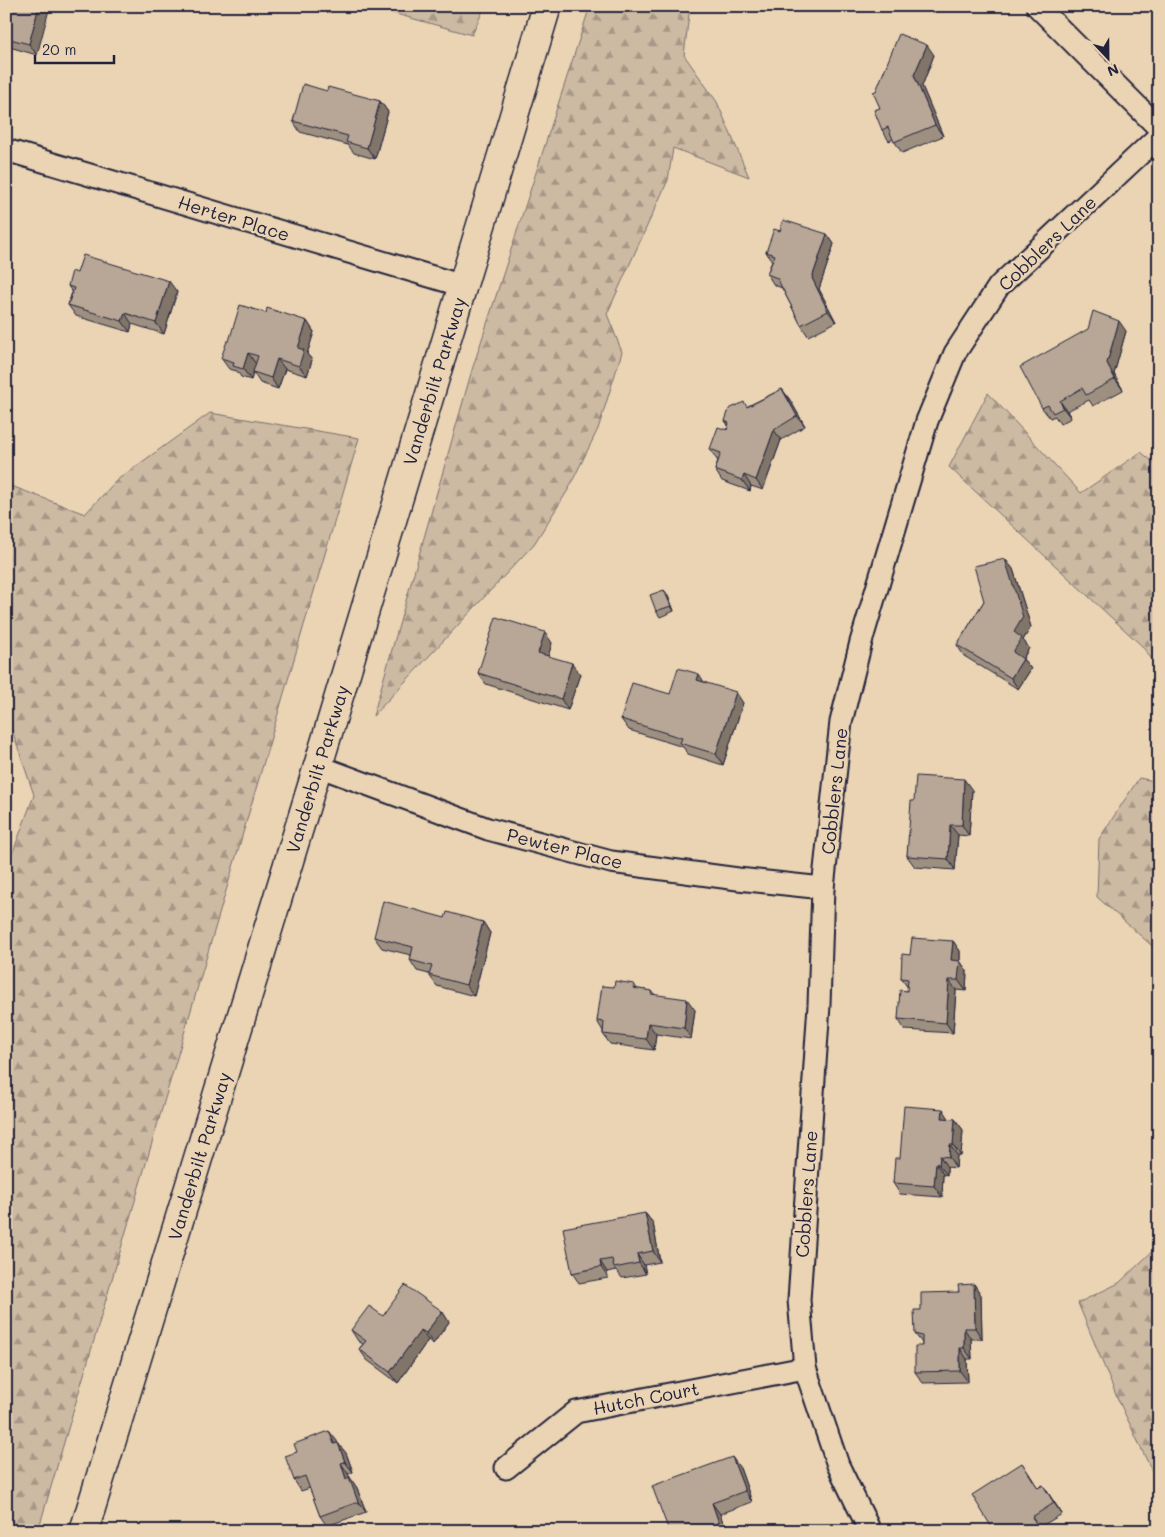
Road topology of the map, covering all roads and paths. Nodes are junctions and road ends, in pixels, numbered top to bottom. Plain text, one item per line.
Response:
1 (547, 6) edge
2 (1037, 6) edge
3 (1159, 128) edge
4 (1159, 136) edge
5 (6, 150) edge
6 (462, 286) junction
7 (318, 766) junction
8 (823, 888) junction
9 (805, 1368) junction
10 (506, 1468) dead end
11 (84, 1531) edge
12 (870, 1531) edge

1 - 6 main road, Vanderbilt Parkway
2 - 3 street
4 - 8 street, Cobblers Lane
5 - 6 street, Herter Place
6 - 7 main road, Vanderbilt Parkway
7 - 8 street, Pewter Place
7 - 11 main road, Vanderbilt Parkway
8 - 9 street, Cobblers Lane
9 - 10 street, Hutch Court
9 - 12 street, Cobblers Lane

